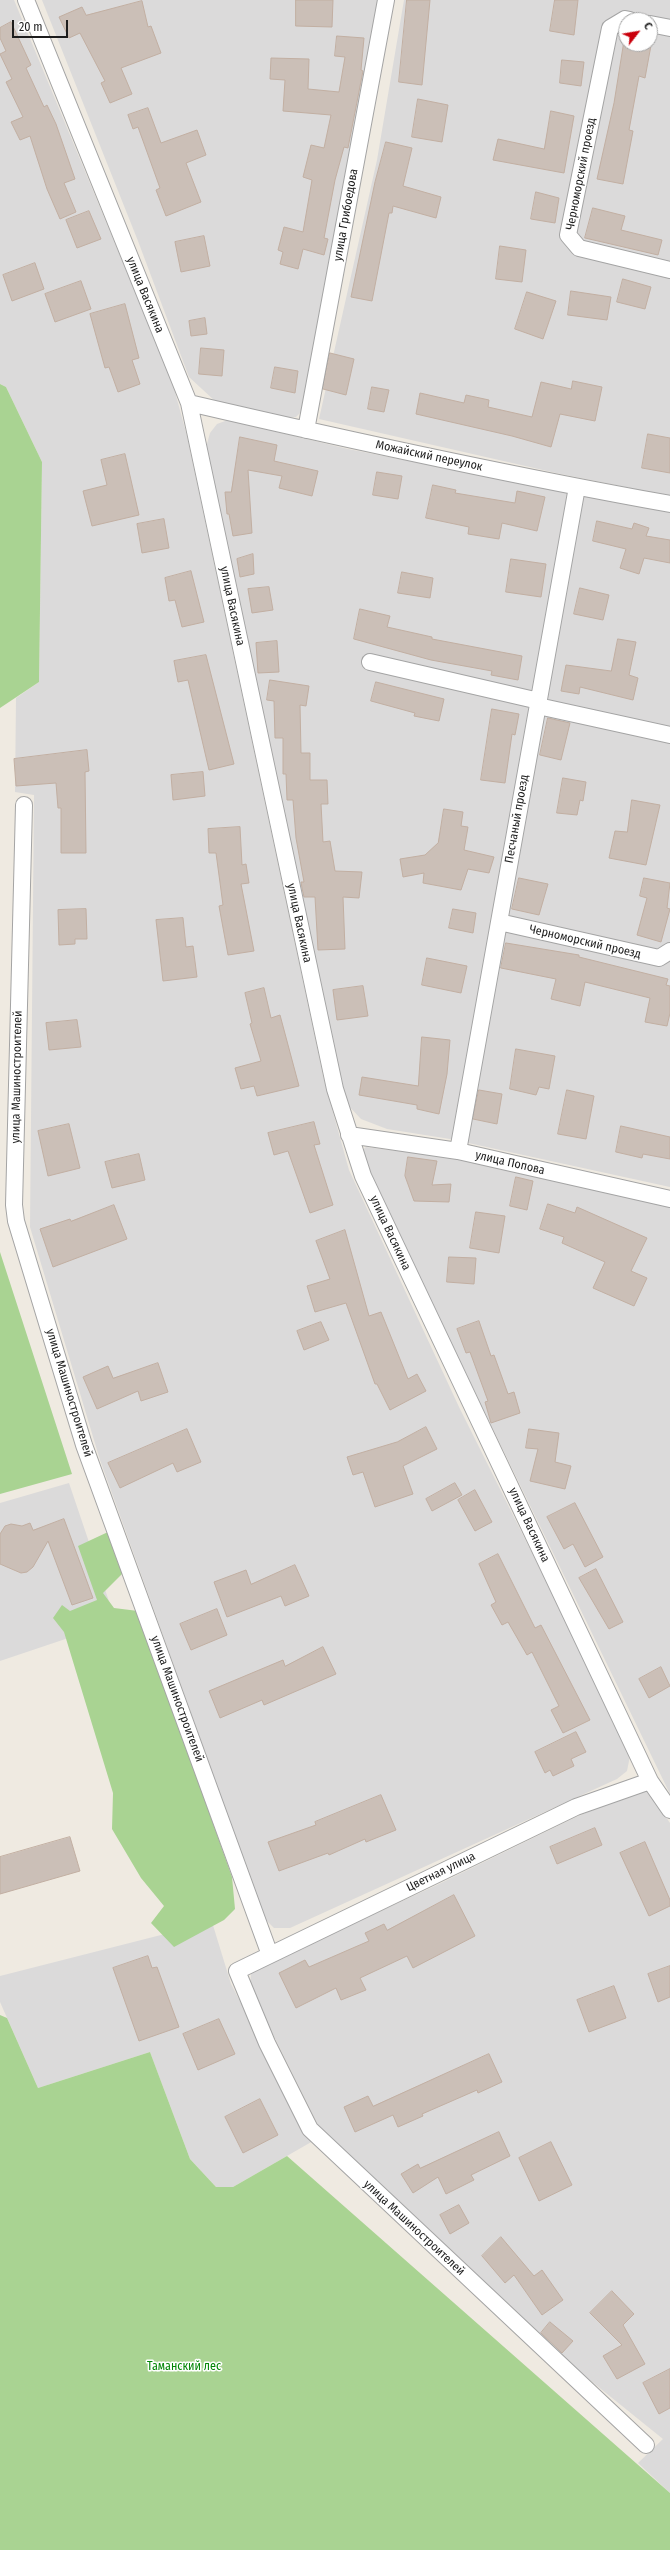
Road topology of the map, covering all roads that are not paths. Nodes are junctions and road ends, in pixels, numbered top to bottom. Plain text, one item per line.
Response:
1 (26, 0) edge
2 (386, 0) edge
3 (618, 23) edge
4 (658, 26) edge
5 (670, 28) edge
6 (670, 270) edge
7 (189, 403) junction
8 (306, 430) junction
9 (577, 488) junction
10 (670, 504) edge
11 (370, 662) dead end
12 (538, 704) junction
13 (670, 735) edge
14 (24, 805) dead end
15 (499, 922) junction
16 (670, 951) edge
17 (349, 1135) junction
18 (458, 1151) junction
19 (670, 1199) edge
20 (650, 1781) junction
21 (669, 1806) edge
22 (270, 1955) junction
23 (236, 1971) joint
24 (646, 2446) dead end

1 - 7 street, улица Васякина
2 - 8 street, улица Грибоедова
3 - 6 street, Черноморский проезд
4 - 5 street
7 - 8 street, Можайский переулок
7 - 17 street, улица Васякина
8 - 9 street, Можайский переулок
9 - 10 street, Можайский переулок
9 - 12 street, Песчаный проезд
11 - 12 street
12 - 13 street
12 - 15 street, Песчаный проезд
14 - 22 street, улица Машиностроителей
15 - 16 street, Черноморский проезд
15 - 18 street, Песчаный проезд
17 - 18 street, улица Попова
17 - 20 street, улица Васякина
18 - 19 street, улица Попова
20 - 21 street, улица Васякина
20 - 22 street, Цветная улица
22 - 23 street, Цветная улица
23 - 24 street, улица Машиностроителей

